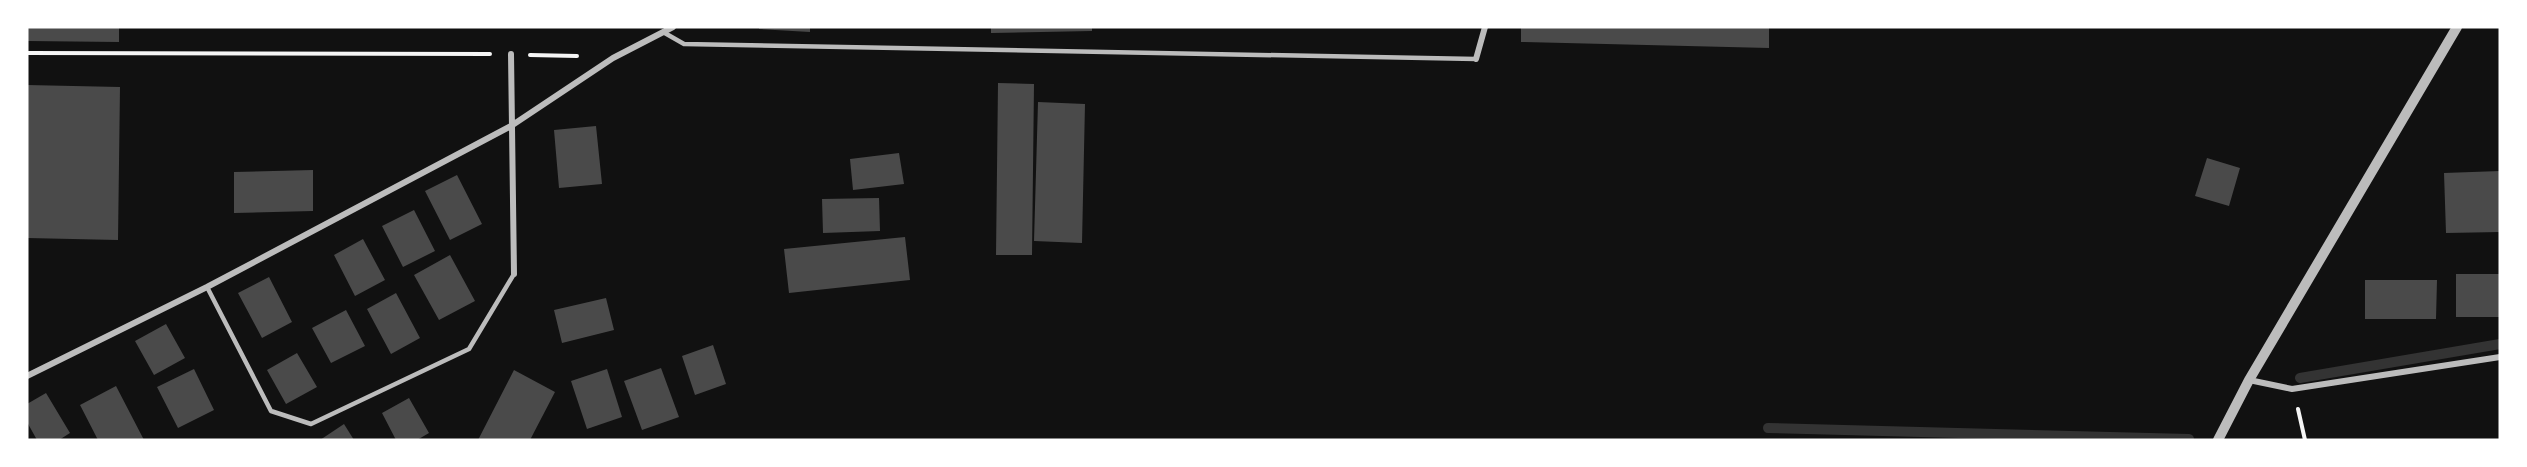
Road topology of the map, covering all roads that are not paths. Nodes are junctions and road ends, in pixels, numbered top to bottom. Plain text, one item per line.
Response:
1 (673, 27) edge
2 (1485, 27) edge
3 (2457, 27) edge
4 (663, 32) junction
5 (511, 54) road end
6 (1476, 59) joint
7 (511, 126) junction
8 (514, 274) joint
9 (207, 287) junction
10 (2500, 357) edge
11 (27, 376) edge
12 (2249, 380) junction
13 (2218, 440) edge

1 - 4 street
2 - 6 street
3 - 12 street
4 - 6 lane
4 - 7 street
5 - 7 street
7 - 8 street
7 - 9 street
8 - 9 lane
9 - 11 street
10 - 12 street
12 - 13 street

